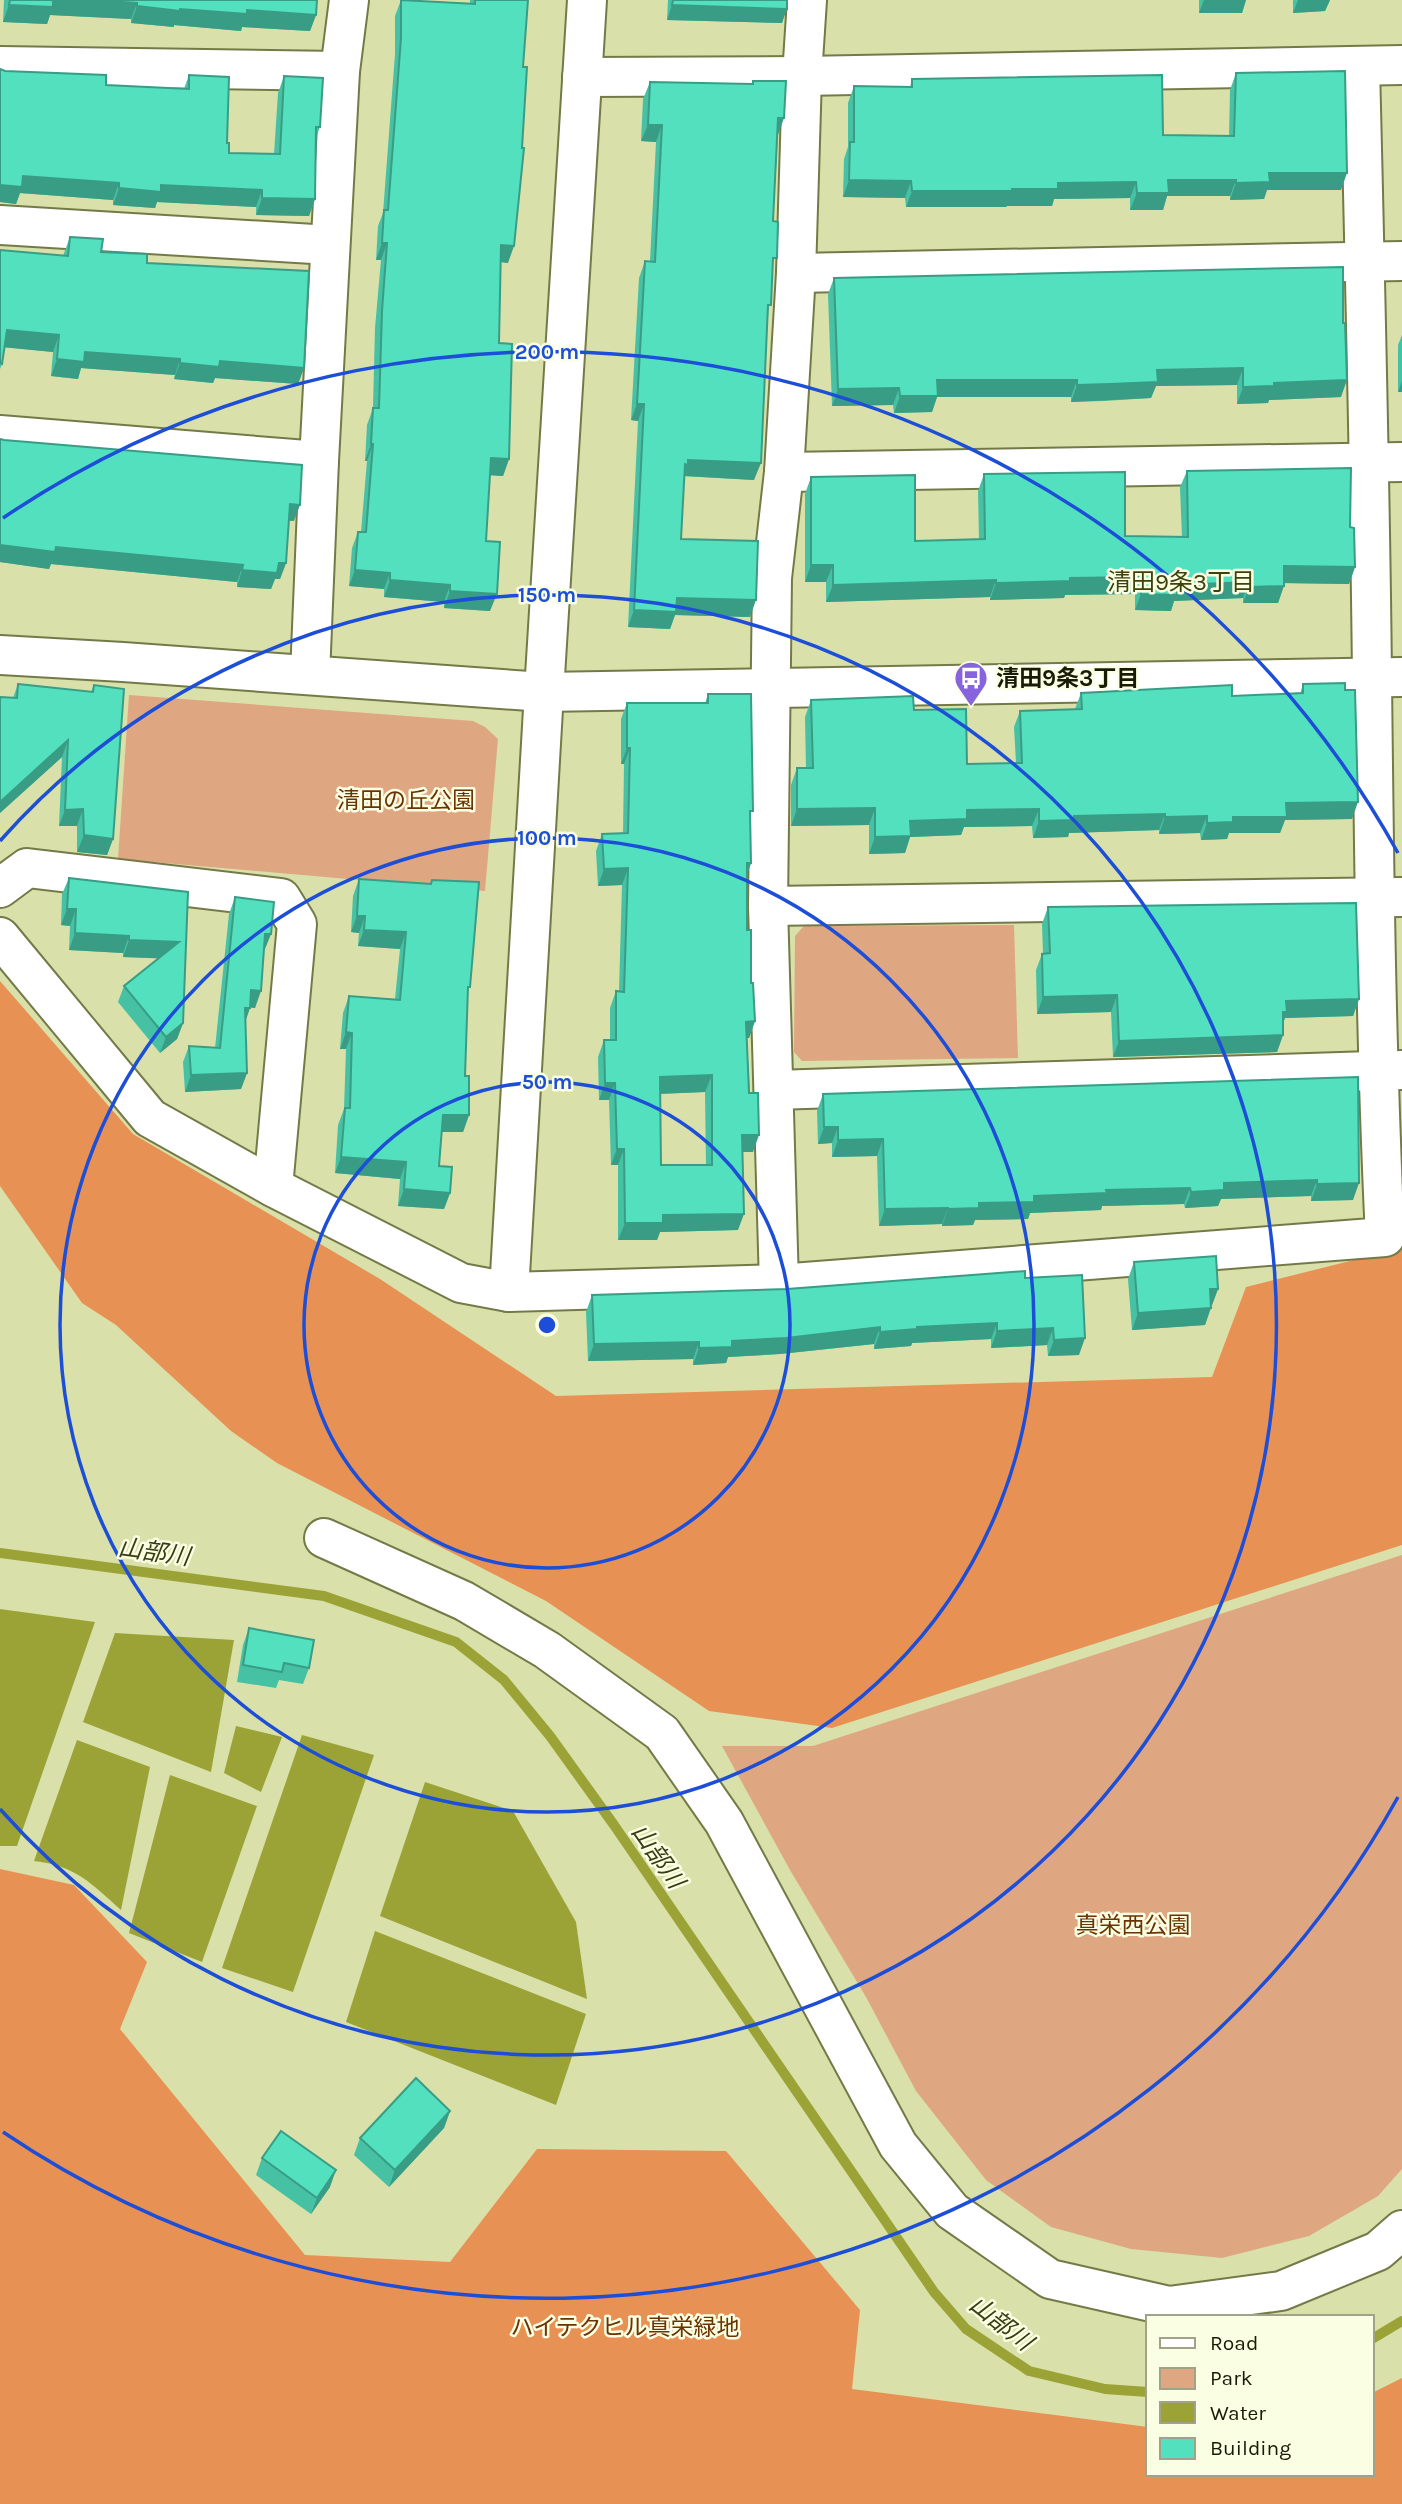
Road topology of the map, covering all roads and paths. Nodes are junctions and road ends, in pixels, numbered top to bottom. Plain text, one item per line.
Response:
1 (349, 0) edge
2 (587, 0) edge
3 (807, 0) edge
4 (1402, 65) edge
5 (0, 66) edge
6 (1360, 66) junction
7 (340, 71) junction
8 (802, 76) junction
9 (582, 77) junction
10 (0, 225) edge
11 (330, 245) junction
12 (1384, 261) edge
13 (796, 274) junction
14 (0, 435) edge
15 (319, 461) junction
16 (1385, 462) edge
17 (784, 472) junction
18 (0, 655) edge
19 (310, 675) junction
20 (1387, 677) edge
21 (770, 687) junction
22 (544, 692) junction
23 (0, 888) edge
24 (1388, 898) edge
25 (768, 906) junction
26 (0, 937) edge
27 (1389, 1070) edge
28 (774, 1090) junction
29 (273, 1187) junction
30 (779, 1284) junction
31 (509, 1292) junction
32 (324, 1538) dead end
33 (1402, 2230) edge

1 - 7 street
2 - 9 street
3 - 8 street
4 - 6 street
5 - 7 street
6 - 8 street
6 - 12 street
7 - 11 street
8 - 9 street
8 - 13 street
9 - 22 street
10 - 11 street
11 - 15 street
12 - 13 street
12 - 16 street
13 - 17 street
14 - 15 street
15 - 19 street
16 - 17 street
16 - 20 street
17 - 21 street
18 - 19 street
19 - 22 street
20 - 21 street
20 - 24 street
21 - 22 street
21 - 25 street
22 - 31 street
23 - 29 street
24 - 25 street
24 - 27 street
25 - 28 street
26 - 29 street
27 - 28 street
27 - 30 street
28 - 30 street
29 - 31 street
30 - 31 street
32 - 33 street

